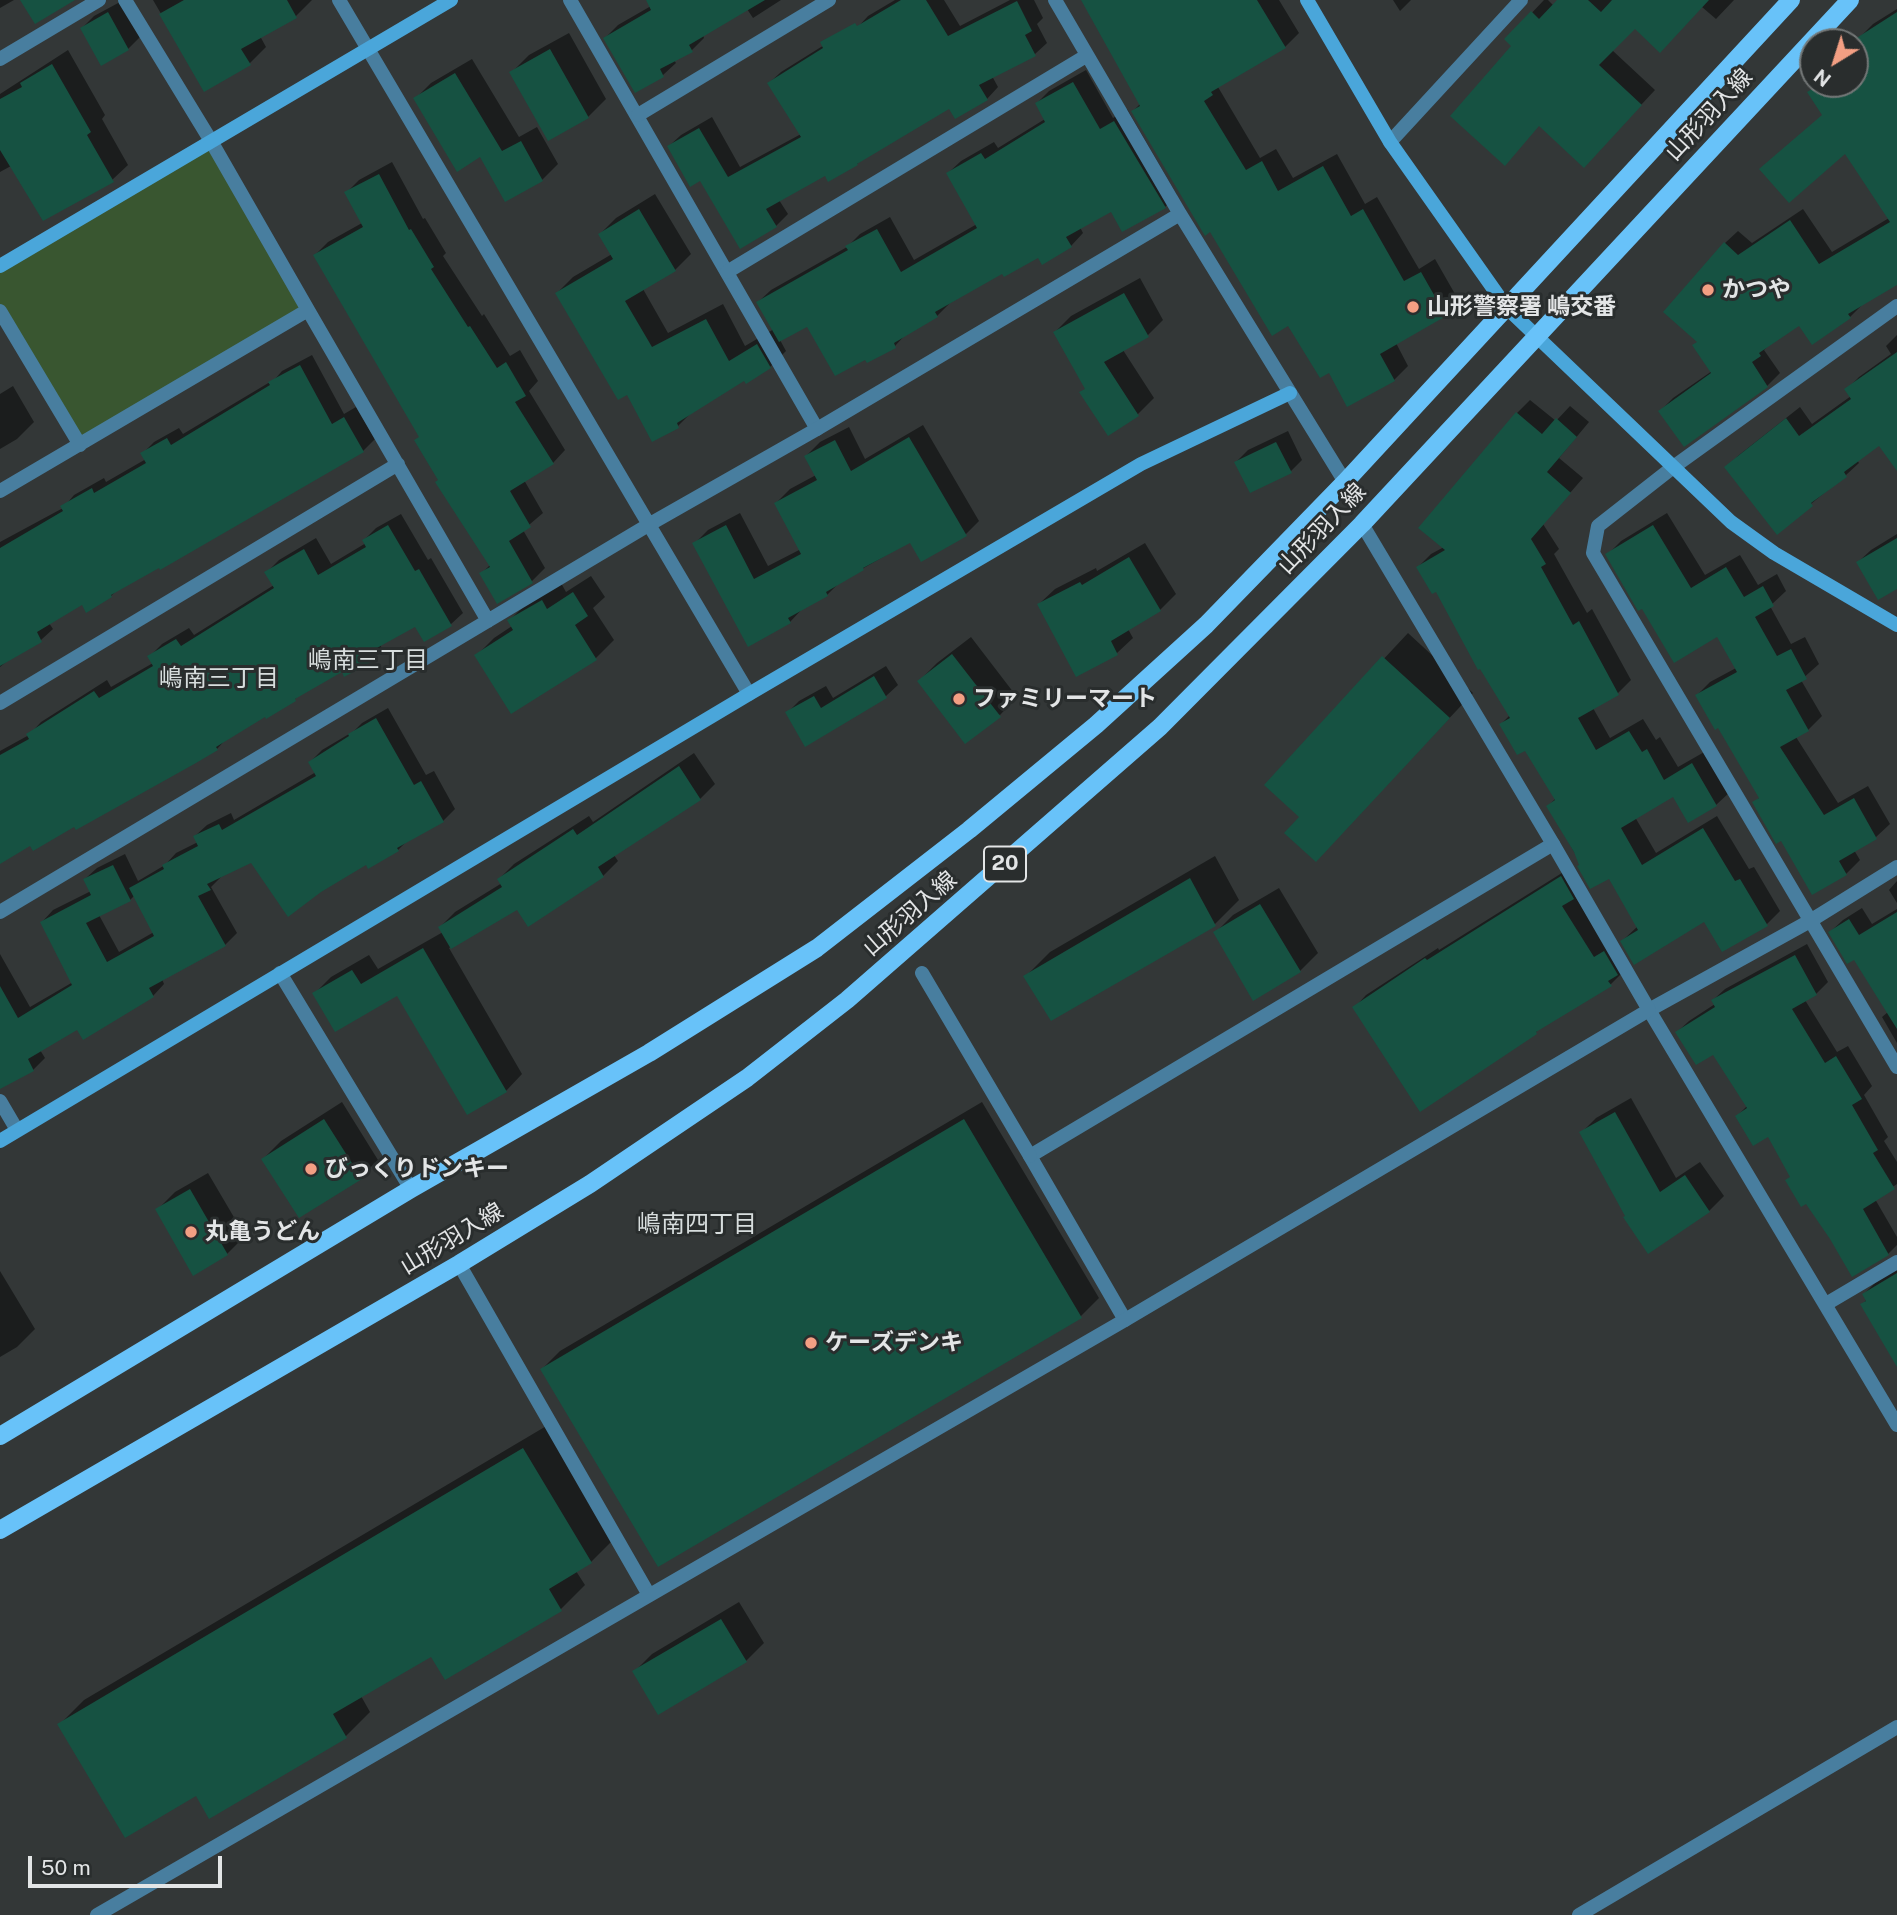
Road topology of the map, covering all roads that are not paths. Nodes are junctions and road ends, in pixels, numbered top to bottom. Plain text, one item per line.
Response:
1 (99, 0) edge
2 (125, 0) edge
3 (339, 0) edge
4 (451, 0) edge
5 (570, 0) edge
6 (829, 0) edge
7 (1055, 0) edge
8 (1307, 0) edge
9 (1521, 0) edge
10 (1791, 0) edge
11 (1850, 0) edge
12 (367, 49) junction
13 (1086, 56) junction
14 (0, 58) edge
15 (638, 115) junction
16 (211, 141) junction
17 (1390, 142) junction
18 (1180, 215) junction
19 (0, 266) edge
20 (727, 272) junction
21 (1897, 306) edge
22 (1507, 307) junction
23 (308, 310) junction
24 (0, 312) edge
25 (1536, 336) junction
26 (1290, 393) junction
27 (817, 429) junction
28 (80, 444) junction
29 (398, 464) junction
30 (1672, 468) junction
31 (1345, 482) junction
32 (0, 491) edge
33 (650, 524) junction
34 (1362, 524) junction
35 (488, 621) junction
36 (1897, 625) edge
37 (749, 694) junction
38 (0, 703) edge
39 (1553, 844) junction
40 (1897, 867) edge
41 (0, 912) edge
42 (1810, 921) junction
43 (280, 973) junction
44 (922, 973) dead end
45 (1649, 1010) junction
46 (1897, 1067) edge
47 (0, 1101) edge
48 (17, 1130) junction
49 (0, 1141) edge
50 (1030, 1156) junction
51 (411, 1189) junction
52 (1897, 1262) edge
53 (459, 1264) junction
54 (1826, 1304) junction
55 (1125, 1320) junction
56 (1897, 1425) edge
57 (0, 1436) edge
58 (0, 1530) edge
59 (649, 1595) junction
60 (1897, 1727) edge
61 (97, 1915) edge
62 (1579, 1915) edge

1 - 14 street
2 - 16 street
3 - 12 street
4 - 12 street
5 - 15 street
6 - 15 street
7 - 13 street
8 - 17 street
9 - 17 street
10 - 22 main road, 山形羽入線 / 20
11 - 25 main road, 山形羽入線 / 20
12 - 16 street
12 - 33 street
13 - 18 street
13 - 20 street
15 - 20 street
16 - 19 street
16 - 23 street
17 - 22 street
18 - 26 street
18 - 27 street
20 - 27 street
21 - 30 street
22 - 25 street
22 - 31 main road, 山形羽入線 / 20
23 - 28 street
23 - 29 street
24 - 28 street
25 - 30 street
25 - 34 main road, 山形羽入線 / 20
26 - 31 street
26 - 37 street
27 - 33 street
28 - 32 street
29 - 35 street
29 - 38 street
30 - 36 street
30 - 42 street
31 - 51 main road, 山形羽入線 / 20
33 - 35 street
33 - 37 street
34 - 39 street
34 - 53 main road, 山形羽入線 / 20
35 - 41 street
37 - 43 street
39 - 45 street
39 - 50 street
40 - 42 street
42 - 45 street
42 - 46 street
43 - 48 street
43 - 51 street
44 - 50 street
45 - 54 street
45 - 55 street
47 - 48 street
48 - 49 street
50 - 55 street
51 - 57 main road, 山形羽入線 / 20
52 - 54 street
53 - 58 main road, 山形羽入線 / 20
53 - 59 street
54 - 56 street
55 - 59 street
59 - 61 street
60 - 62 street

